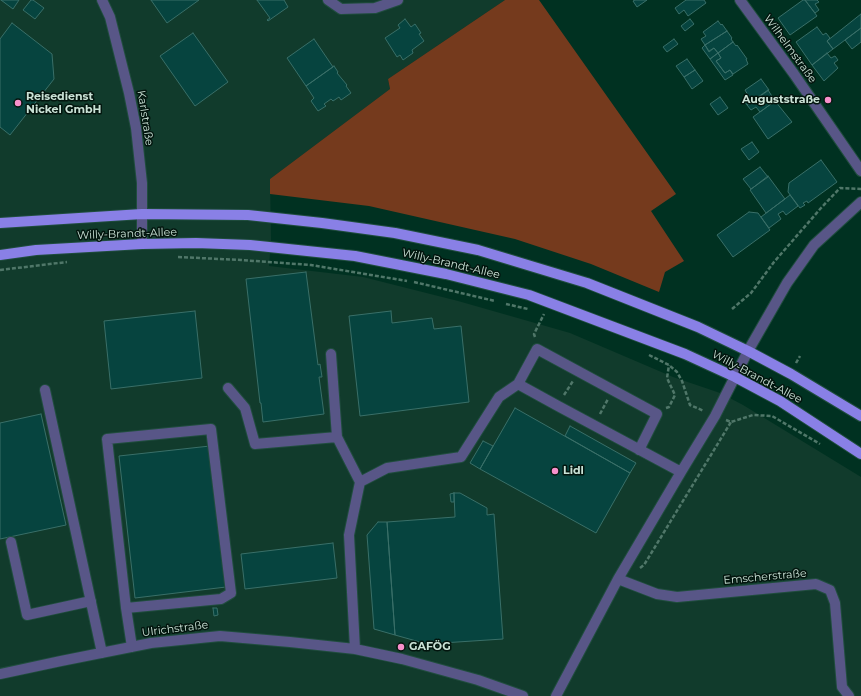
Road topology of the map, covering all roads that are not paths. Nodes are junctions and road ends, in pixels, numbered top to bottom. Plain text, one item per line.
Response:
1 (102, 0) edge
2 (328, 0) edge
3 (398, 0) edge
4 (740, 0) edge
5 (861, 171) edge
6 (861, 202) edge
7 (142, 214) junction
8 (0, 223) edge
9 (142, 244) junction
10 (0, 255) edge
11 (748, 351) junction
12 (331, 354) dead end
13 (735, 377) junction
14 (518, 384) junction
15 (228, 388) dead end
16 (45, 390) dead end
17 (861, 416) edge
18 (337, 437) junction
19 (639, 450) junction
20 (861, 454) edge
21 (681, 472) junction
22 (360, 482) junction
23 (11, 542) dead end
24 (618, 579) junction
25 (91, 601) junction
26 (126, 608) junction
27 (132, 647) junction
28 (355, 649) junction
29 (102, 653) junction
30 (0, 674) edge
31 (523, 696) edge
32 (556, 696) edge
33 (849, 696) edge

1 - 7 street, Karlstraße
2 - 3 street
4 - 5 street, Wilhelmstraße
6 - 11 street
7 - 8 main road, Willy-Brandt-Allee
7 - 9 street, Karlstraße
7 - 11 main road, Willy-Brandt-Allee
9 - 10 main road, Willy-Brandt-Allee
9 - 13 main road, Willy-Brandt-Allee
11 - 13 street
11 - 17 main road, Willy-Brandt-Allee
12 - 18 street
13 - 20 main road, Willy-Brandt-Allee
13 - 21 street
14 - 19 street
14 - 19 street
14 - 22 street
15 - 18 street
16 - 25 street
18 - 22 street
19 - 21 street
21 - 24 street
22 - 28 street
23 - 25 street
24 - 32 street
24 - 33 street, Emscherstraße
25 - 29 street
26 - 26 street
26 - 27 street
27 - 28 street, Ulrichstraße
27 - 29 street, Ulrichstraße
28 - 31 street, Ulrichstraße
29 - 30 street, Ulrichstraße

